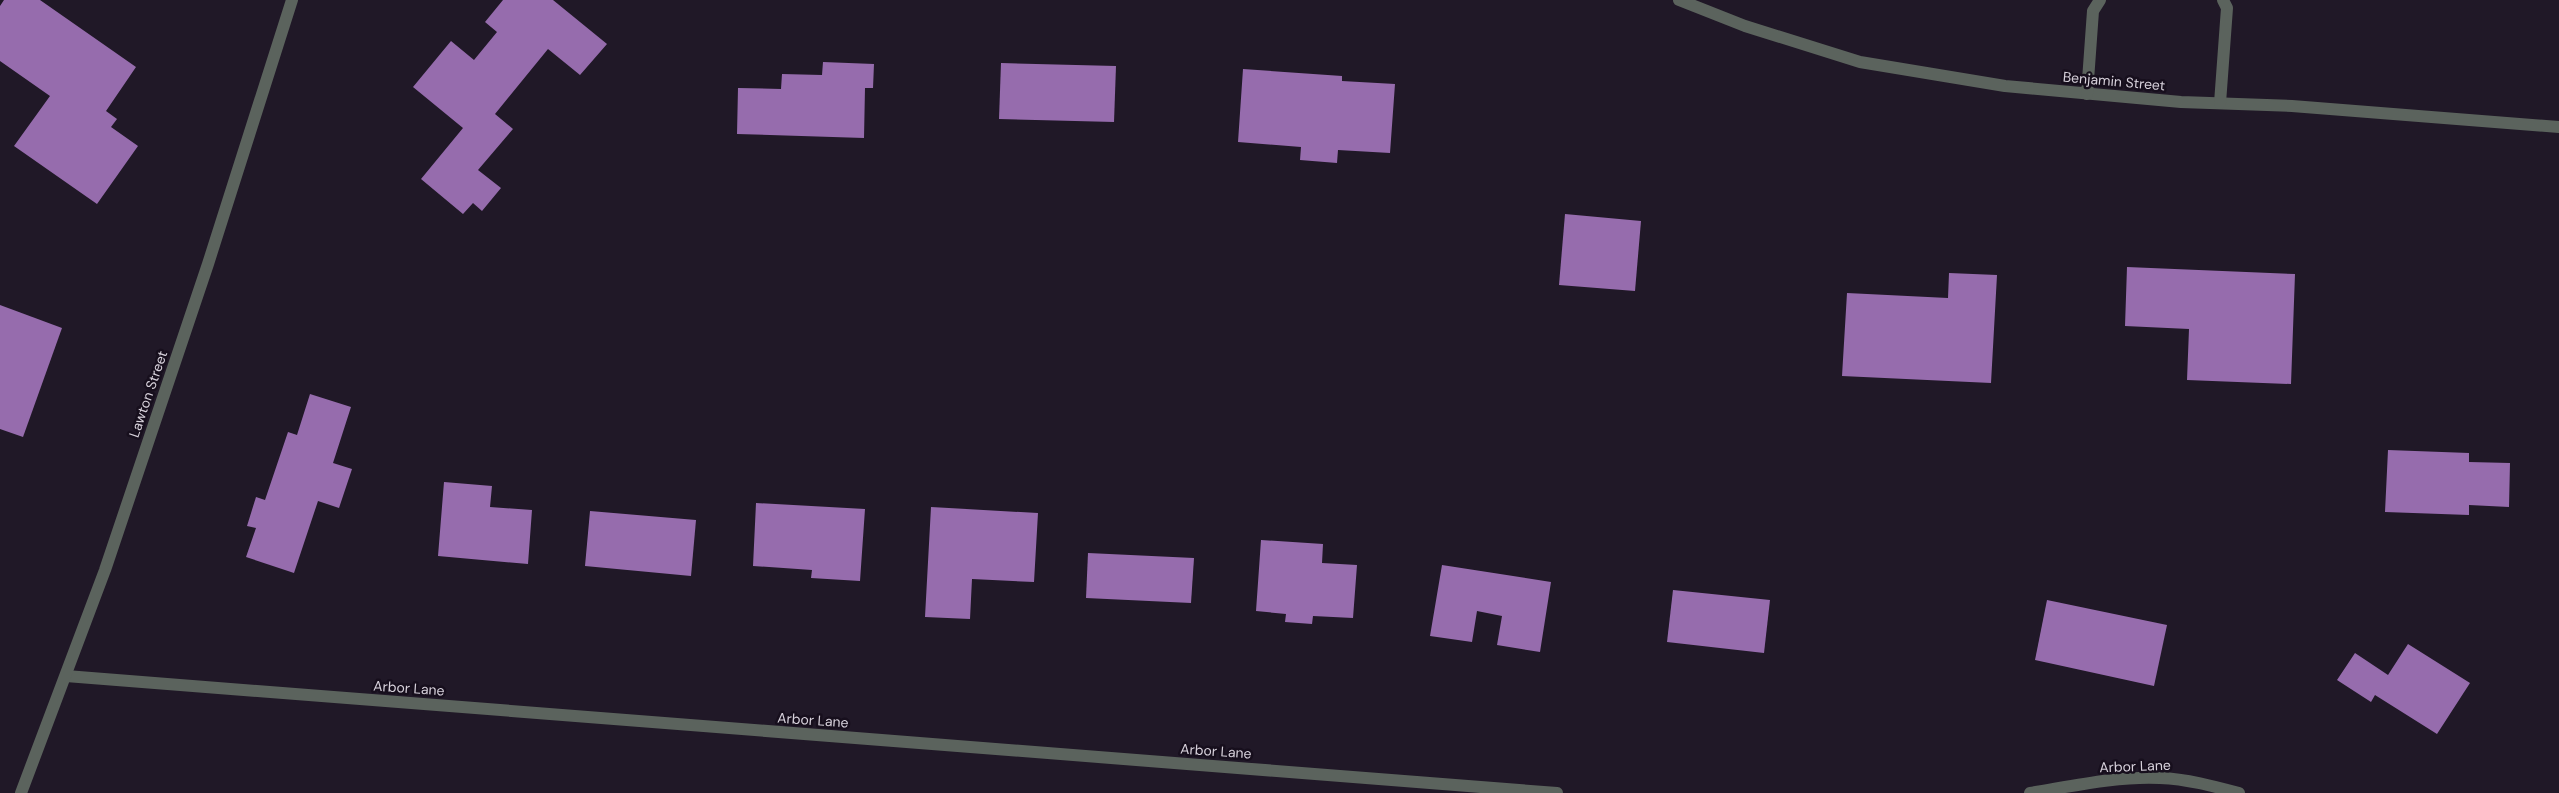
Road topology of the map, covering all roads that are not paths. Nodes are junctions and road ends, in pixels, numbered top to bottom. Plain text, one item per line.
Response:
1 (292, 0) edge
2 (1679, 0) edge
3 (2100, 0) edge
4 (2223, 0) edge
5 (2087, 94) junction
6 (2220, 103) junction
7 (2559, 128) edge
8 (66, 676) junction
9 (21, 793) edge
10 (1558, 793) edge
11 (2030, 793) edge
12 (2239, 793) edge

1 - 8 street, Lawton Street
2 - 5 street, Benjamin Street
3 - 5 street
4 - 6 street
5 - 6 street, Benjamin Street
6 - 7 street, Benjamin Street
8 - 9 street, Lawton Street
8 - 10 street, Arbor Lane
11 - 12 street, Arbor Lane

